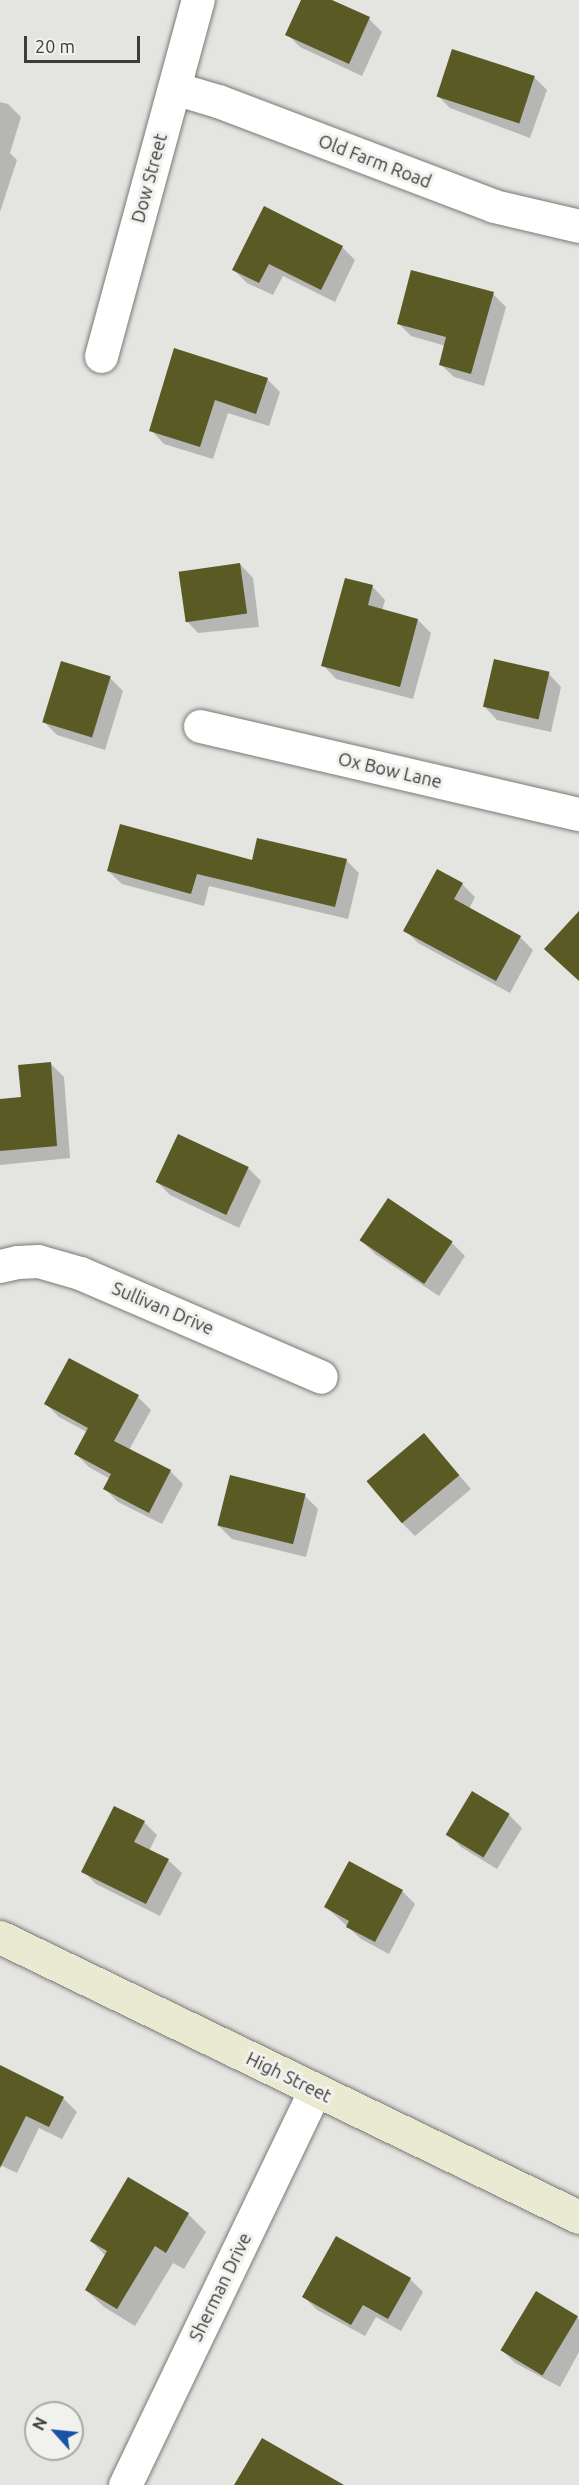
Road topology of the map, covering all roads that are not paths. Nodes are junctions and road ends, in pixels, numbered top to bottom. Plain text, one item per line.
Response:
1 (198, 0) edge
2 (174, 88) junction
3 (579, 226) edge
4 (101, 356) dead end
5 (200, 726) dead end
6 (579, 814) edge
7 (0, 1266) edge
8 (321, 1377) dead end
9 (0, 1937) edge
10 (315, 2090) junction
11 (579, 2217) edge
12 (125, 2485) edge

1 - 2 street, Dow Street
2 - 3 street, Old Farm Road
2 - 4 street, Dow Street
5 - 6 street, Ox Bow Lane
7 - 8 street, Sullivan Drive
9 - 10 main road, High Street
10 - 11 main road, High Street
10 - 12 street, Sherman Drive

